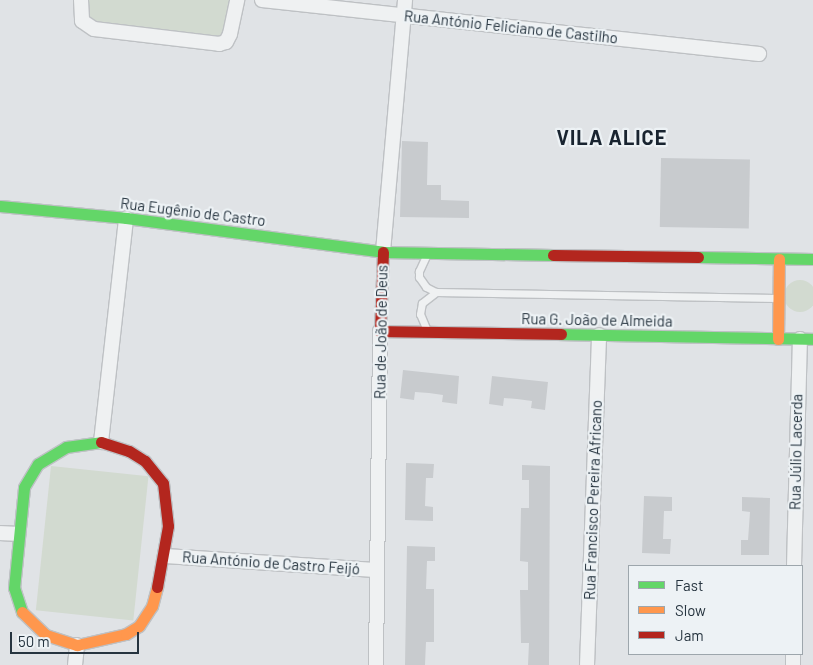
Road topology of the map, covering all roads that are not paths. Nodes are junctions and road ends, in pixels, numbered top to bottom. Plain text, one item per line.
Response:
1 (81, 0) edge
2 (237, 0) edge
3 (262, 0) edge
4 (405, 0) edge
5 (403, 15) junction
6 (759, 54) dead end
7 (0, 206) edge
8 (126, 218) junction
9 (382, 252) junction
10 (428, 253) junction
11 (779, 258) junction
12 (813, 259) edge
13 (436, 292) junction
14 (779, 298) junction
15 (380, 331) junction
16 (436, 332) junction
17 (599, 335) junction
18 (778, 339) junction
19 (806, 339) edge
20 (101, 442) junction
21 (0, 533) edge
22 (18, 534) junction
23 (165, 556) junction
24 (794, 565) edge
25 (376, 570) junction
26 (77, 645) junction
27 (75, 665) edge
28 (376, 665) edge
29 (587, 665) edge

1 - 2 street
3 - 5 street, Rua António Feliciano de Castilho
4 - 5 street, Rua de João de Deus
5 - 6 street, Rua António Feliciano de Castilho
5 - 9 street, Rua de João de Deus
7 - 8 street, Rua Eugênio de Castro
8 - 9 street, Rua Eugênio de Castro
8 - 20 street
9 - 10 street
9 - 15 street, Rua de João de Deus
10 - 11 street
10 - 13 lane
11 - 12 street
11 - 14 street
13 - 14 lane
13 - 16 lane
14 - 18 street
15 - 16 street, Rua G. João de Almeida
15 - 25 street, Rua de João de Deus
16 - 17 street, Rua G. João de Almeida
17 - 18 street, Rua G. João de Almeida
17 - 29 street, Rua Francisco Pereira Africano
18 - 19 street, Rua G. João de Almeida
19 - 24 street, Rua Júlio Lacerda
20 - 22 street
20 - 23 street
21 - 22 street
22 - 26 street
23 - 25 street, Rua António de Castro Feijó
23 - 26 street
25 - 28 street, Rua de João de Deus
26 - 27 street

